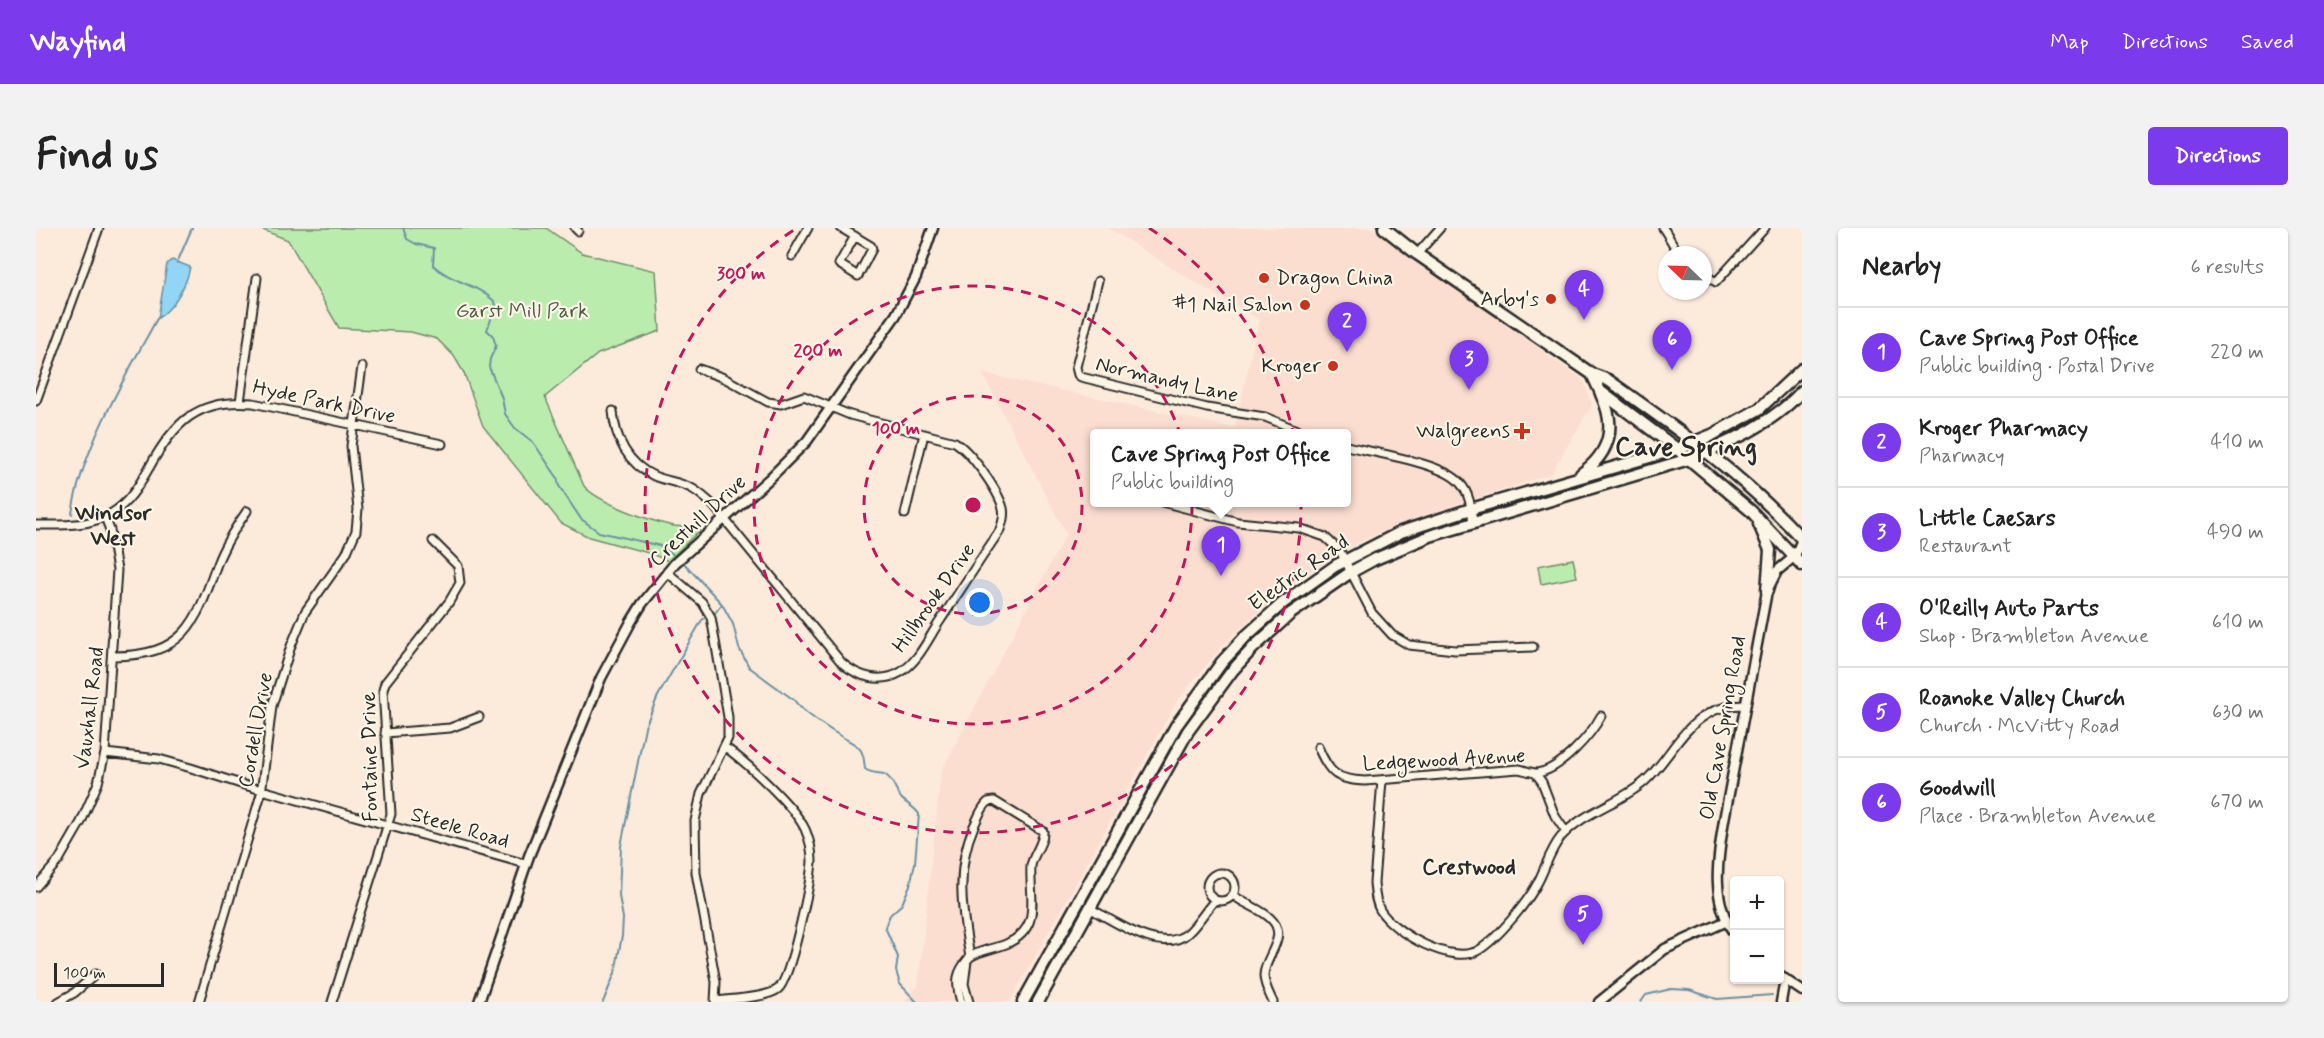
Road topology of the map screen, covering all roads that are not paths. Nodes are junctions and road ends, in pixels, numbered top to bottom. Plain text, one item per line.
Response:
1 (99, 228) edge
2 (808, 228) edge
3 (842, 228) edge
4 (933, 228) edge
5 (1384, 228) edge
6 (1440, 228) edge
7 (1663, 228) edge
8 (1765, 228) edge
9 (855, 236) junction
10 (1675, 246) edge
11 (1417, 254) junction
12 (792, 256) dead end
13 (257, 278) dead end
14 (1098, 280) dead end
15 (1712, 280) edge
16 (362, 367) dead end
17 (699, 369) dead end
18 (1802, 369) edge
19 (1592, 374) junction
20 (40, 377) edge
21 (1600, 391) junction
22 (1802, 391) edge
23 (36, 401) edge
24 (240, 402) junction
25 (831, 407) junction
26 (613, 411) dead end
27 (354, 425) junction
28 (1295, 429) edge
29 (924, 434) junction
30 (1696, 442) junction
31 (442, 444) dead end
32 (1351, 447) edge
33 (1677, 449) junction
34 (1708, 452) junction
35 (1689, 459) junction
36 (1576, 478) junction
37 (1181, 507) edge
38 (1471, 509) junction
39 (247, 511) dead end
40 (1751, 511) junction
41 (905, 514) dead end
42 (105, 517) junction
43 (726, 518) junction
44 (1473, 522) junction
45 (36, 525) edge
46 (1802, 539) edge
47 (433, 541) dead end
48 (1345, 560) junction
49 (1798, 560) edge
50 (667, 572) junction
51 (1351, 572) junction
52 (1767, 591) junction
53 (1533, 647) dead end
54 (113, 656) junction
55 (1745, 705) junction
56 (1601, 716) dead end
57 (479, 717) dead end
58 (385, 733) junction
59 (725, 747) junction
60 (1318, 747) dead end
61 (105, 753) junction
62 (1536, 774) junction
63 (1382, 780) junction
64 (262, 789) junction
65 (389, 825) junction
66 (1566, 832) junction
67 (526, 864) junction
68 (36, 887) edge
69 (1233, 895) junction
70 (1215, 900) junction
71 (1089, 908) junction
72 (1727, 921) junction
73 (1732, 930) edge
74 (970, 957) junction
75 (96, 974) dead end
76 (1784, 979) edge
77 (1782, 984) edge
78 (1802, 991) edge
79 (715, 1001) edge
80 (58, 1002) edge
81 (199, 1002) edge
82 (332, 1002) edge
83 (479, 1002) edge
84 (961, 1002) edge
85 (969, 1002) edge
86 (1023, 1002) edge
87 (1038, 1002) edge
88 (1273, 1002) edge
89 (1599, 1002) edge
90 (1781, 1002) edge

1 - 20 street
2 - 12 street
3 - 9 street
4 - 25 street, Cresthill Drive
5 - 11 main road
6 - 11 street
7 - 10 street
8 - 15 street
9 - 9 street
11 - 19 main road
13 - 24 street
14 - 28 street, Normandy Lane
16 - 27 street, Cordell Drive
17 - 25 street, Hillbrook Drive
18 - 30 main road, Electric Road
19 - 21 main road
19 - 30 main road
20 - 23 street
21 - 33 main road
21 - 36 main road
22 - 34 main road, Electric Road
24 - 27 street, Hyde Park Drive
24 - 42 street, Hyde Park Drive
25 - 29 street, Hillbrook Drive
25 - 43 street, Cresthill Drive
26 - 43 street, Hillbrook Drive
27 - 31 street, Hyde Park Drive
27 - 64 street, Cordell Drive
29 - 41 street
29 - 43 street, Hillbrook Drive
30 - 33 main road, Electric Road
30 - 34 main road
32 - 38 street
33 - 35 main road
33 - 36 main road, Electric Road
34 - 35 main road, Electric Road
34 - 46 main road
35 - 40 main road
35 - 44 main road, Electric Road
36 - 38 main road, Electric Road
37 - 48 street
38 - 44 street
38 - 48 main road, Electric Road
39 - 54 street
40 - 49 main road
40 - 52 main road
42 - 45 street, Hyde Park Drive
42 - 54 street, Vauxhall Road
43 - 50 street, Cresthill Drive
44 - 51 main road, Electric Road
46 - 49 street, Old Cave Spring Road
47 - 58 street, Fontaine Drive
48 - 51 street
48 - 86 main road, Electric Road
49 - 52 street, Old Cave Spring Road
50 - 59 street
50 - 67 street, Cresthill Drive
51 - 53 street
51 - 71 main road, Electric Road
52 - 55 street, Old Cave Spring Road
54 - 61 street, Vauxhall Road
55 - 66 street
55 - 72 street, Old Cave Spring Road
56 - 62 street, Ledgewood Avenue
57 - 58 street
58 - 65 street, Fontaine Drive
59 - 79 street
59 - 79 street
60 - 63 street, Ledgewood Avenue
61 - 64 street, Steele Road
61 - 68 street, Vauxhall Road
62 - 63 street, Ledgewood Avenue
62 - 66 street
63 - 66 street
64 - 65 street, Steele Road
64 - 81 street, Cordell Drive
65 - 67 street, Steele Road
65 - 82 street, Fontaine Drive
67 - 83 street, Cresthill Drive
69 - 70 street
69 - 70 street
69 - 88 street
70 - 71 street
71 - 87 main road, Electric Road
72 - 73 street, Old Cave Spring Road
72 - 89 street
74 - 74 street
74 - 84 street
74 - 85 street
75 - 80 street
76 - 78 street
77 - 90 street

